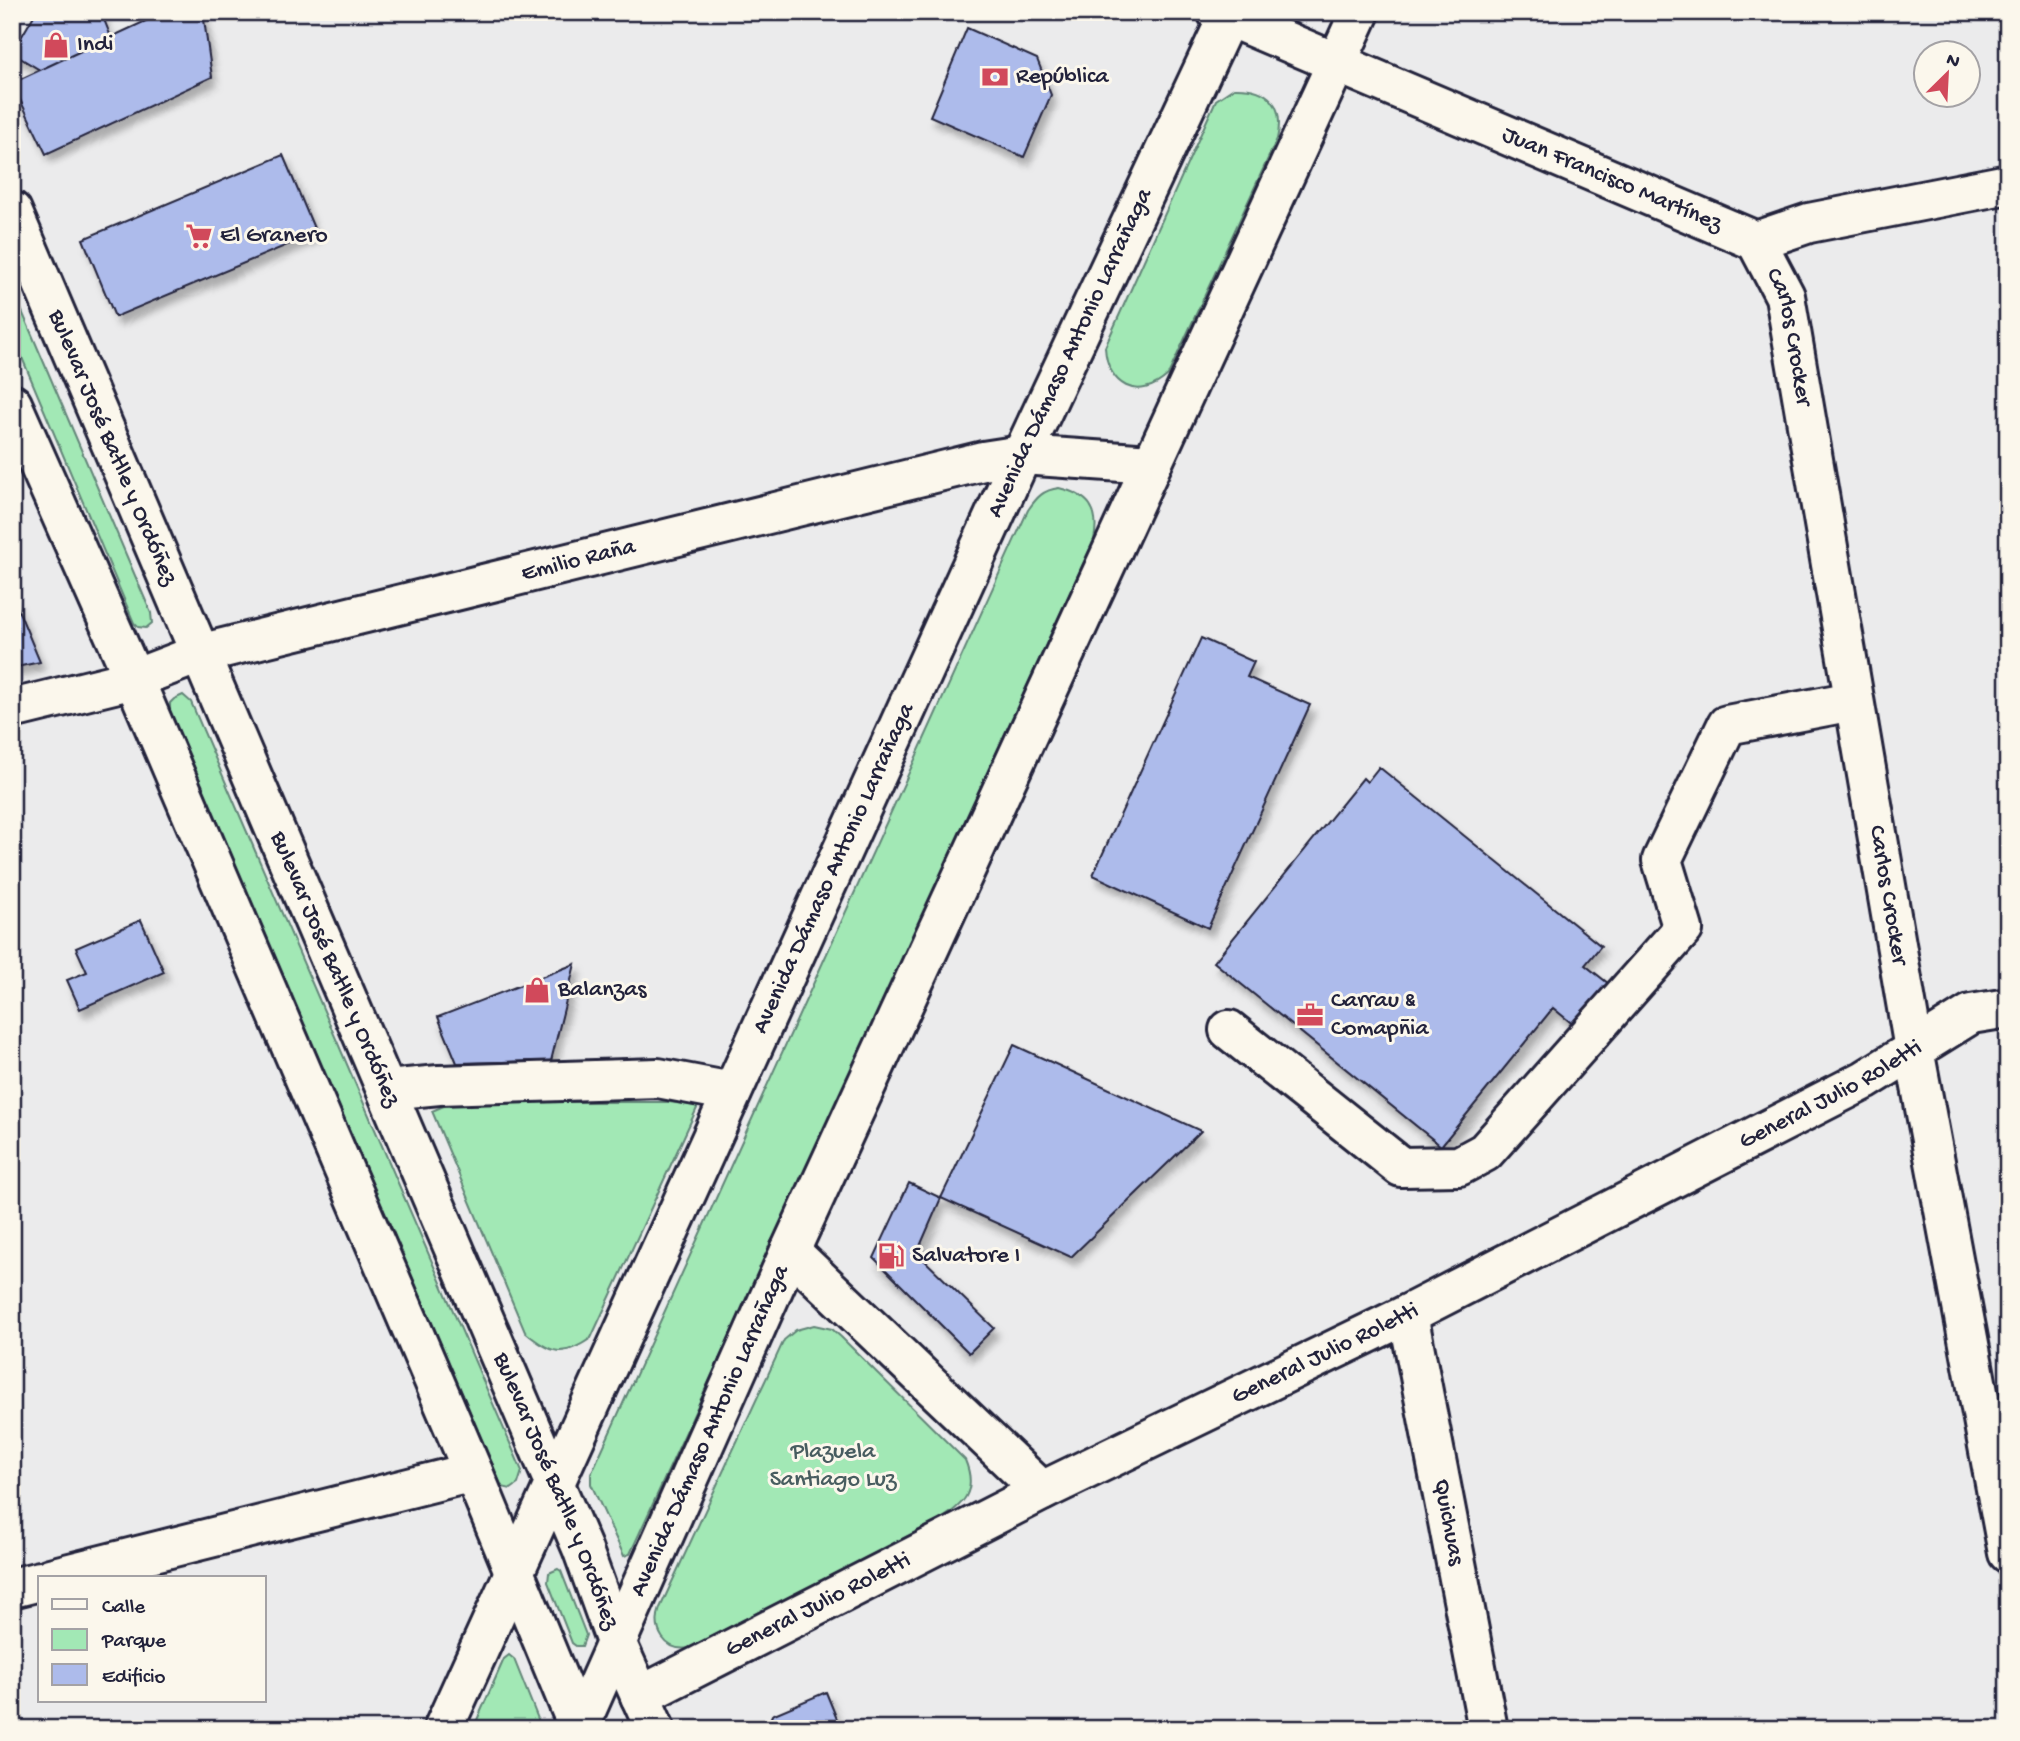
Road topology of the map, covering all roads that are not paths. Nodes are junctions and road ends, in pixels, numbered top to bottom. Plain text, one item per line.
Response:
1 (1360, 12) edge
2 (1226, 13) edge
3 (1337, 64) junction
4 (2008, 184) edge
5 (12, 211) edge
6 (1756, 241) junction
7 (12, 404) edge
8 (1022, 456) junction
9 (1151, 464) junction
10 (199, 654) junction
11 (134, 679) junction
12 (1853, 701) junction
13 (12, 709) edge
14 (2008, 1008) edge
15 (1229, 1030) dead end
16 (1914, 1049) junction
17 (387, 1090) junction
18 (732, 1092) junction
19 (790, 1251) junction
20 (1408, 1314) junction
21 (473, 1472) junction
22 (554, 1483) junction
23 (1042, 1491) junction
24 (2006, 1529) edge
25 (514, 1572) junction
26 (58, 1576) edge
27 (38, 1582) edge
28 (12, 1588) edge
29 (616, 1642) junction
30 (648, 1712) edge
31 (578, 1728) edge
32 (443, 1729) edge
33 (1488, 1729) edge

1 - 3 street, Avenida Dámaso Antonio Larrañaga
2 - 3 street, Juan Francisco Martínez
2 - 8 street, Avenida Dámaso Antonio Larrañaga
3 - 6 street, Juan Francisco Martínez
3 - 9 street, Avenida Dámaso Antonio Larrañaga
4 - 6 street
5 - 10 street, Bulevar José Batlle y Ordóñez
6 - 12 street, Carlos Crocker
7 - 11 street
8 - 9 street, Emilio Raña
8 - 10 street, Emilio Raña
8 - 18 street, Avenida Dámaso Antonio Larrañaga
9 - 19 street, Avenida Dámaso Antonio Larrañaga
10 - 11 street, Emilio Raña
10 - 17 street, Bulevar José Batlle y Ordóñez
11 - 13 street, Emilio Raña
11 - 21 street
12 - 15 street
12 - 16 street, Carlos Crocker
14 - 16 street, General Julio Roletti
16 - 20 street, General Julio Roletti
16 - 24 street, Carlos Crocker
17 - 18 street
17 - 22 street, Bulevar José Batlle y Ordóñez
18 - 22 street, Avenida Dámaso Antonio Larrañaga
19 - 23 street, Avenida Dámaso Antonio Larrañaga
19 - 29 street, Avenida Dámaso Antonio Larrañaga
20 - 23 street, General Julio Roletti
20 - 33 street, Quichuas
21 - 25 street
21 - 26 street
22 - 25 street, Avenida Dámaso Antonio Larrañaga
22 - 29 street, Bulevar José Batlle y Ordóñez
23 - 30 street, General Julio Roletti
25 - 31 street
25 - 32 street, Avenida Dámaso Antonio Larrañaga
27 - 28 street
29 - 30 street, Bulevar José Batlle y Ordóñez
29 - 31 street, Avenida Dámaso Antonio Larrañaga

